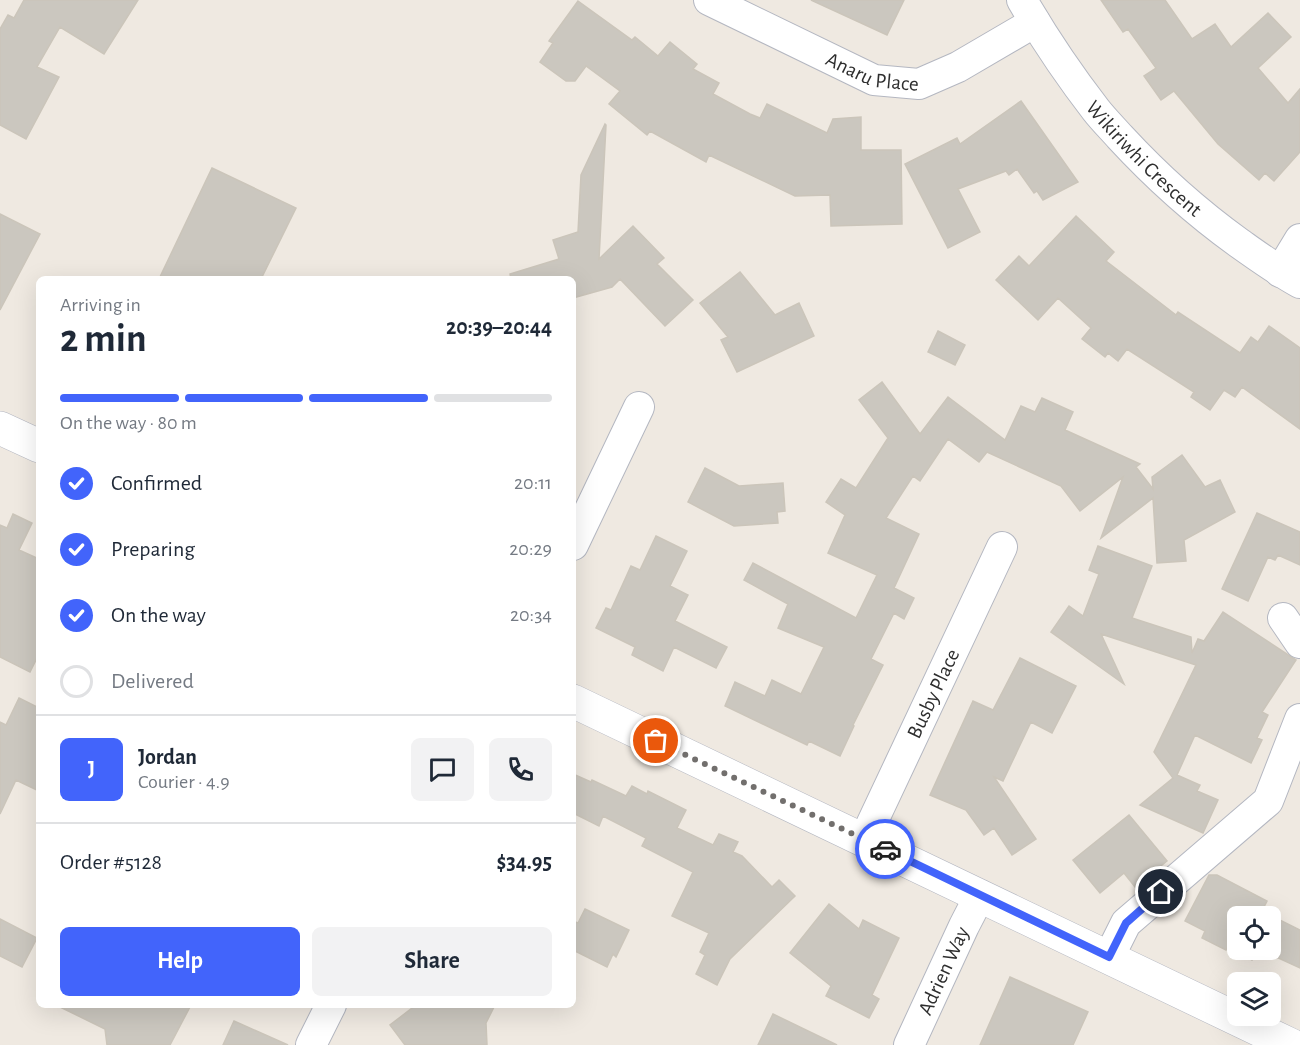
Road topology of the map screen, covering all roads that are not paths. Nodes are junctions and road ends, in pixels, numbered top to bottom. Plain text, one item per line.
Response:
1 (709, 0) edge
2 (1029, 11) edge
3 (1300, 239) edge
4 (1290, 277) edge
5 (639, 407) dead end
6 (0, 428) edge
7 (36, 445) edge
8 (576, 539) edge
9 (1002, 547) dead end
10 (1283, 618) dead end
11 (1300, 643) edge
12 (576, 702) edge
13 (1300, 719) edge
14 (864, 840) junction
15 (980, 896) junction
16 (1109, 957) junction
17 (330, 1008) edge
18 (1278, 1042) edge
19 (311, 1045) edge
20 (909, 1045) edge

1 - 2 street, Anaru Place
2 - 4 street, Wikiriwhi Crescent
3 - 4 street
5 - 8 street
6 - 7 street
9 - 14 street, Busby Place
10 - 11 street
12 - 14 street
13 - 16 street
14 - 15 street
15 - 16 street
15 - 20 street, Adrien Way
16 - 18 street
17 - 19 street

